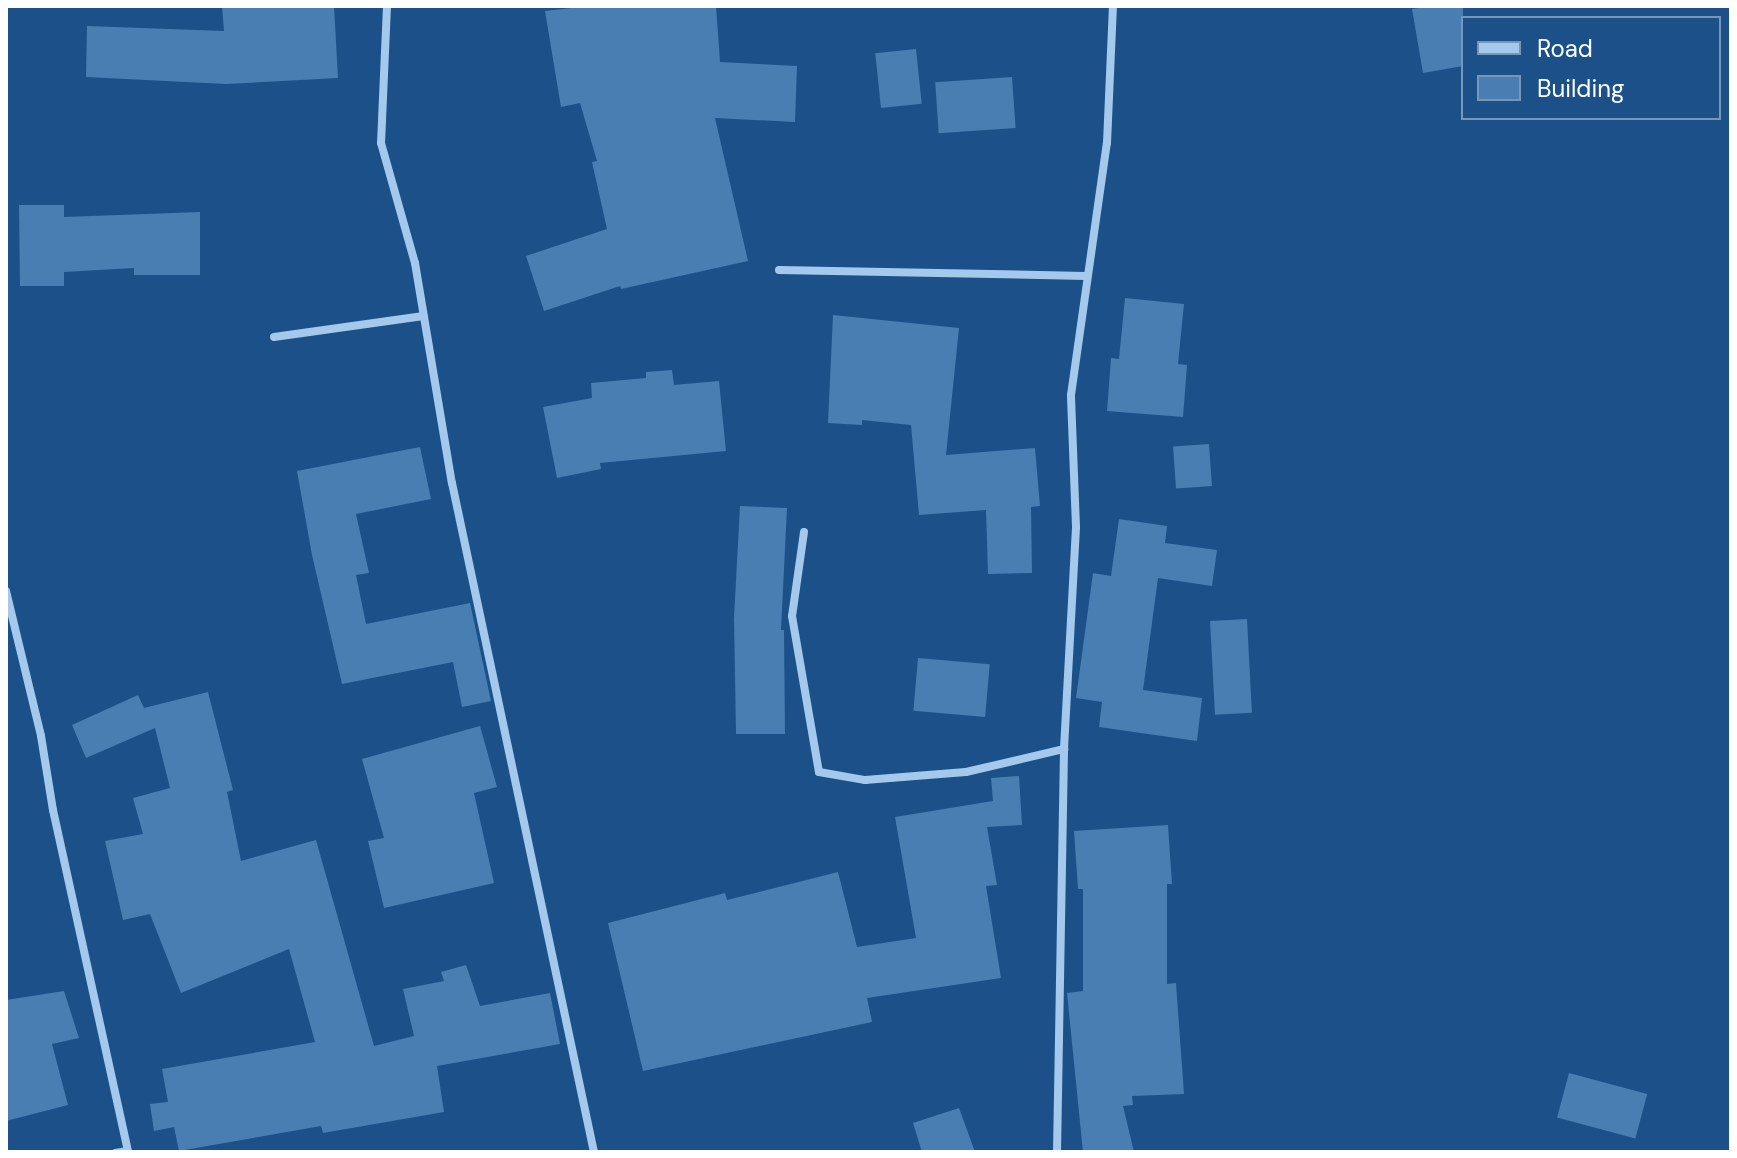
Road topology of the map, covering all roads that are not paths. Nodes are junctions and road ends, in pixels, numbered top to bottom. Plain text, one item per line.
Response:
1 (387, 6) edge
2 (1113, 6) edge
3 (779, 270) dead end
4 (1086, 276) junction
5 (424, 316) junction
6 (274, 337) dead end
7 (804, 532) dead end
8 (6, 591) edge
9 (1064, 749) junction
10 (128, 1151) edge
11 (115, 1152) edge
12 (594, 1152) edge
13 (1057, 1152) edge

1 - 5 street
2 - 4 street
3 - 4 street
4 - 9 street
5 - 6 street
5 - 12 street
7 - 9 street
8 - 10 street
9 - 13 street
10 - 11 lane

